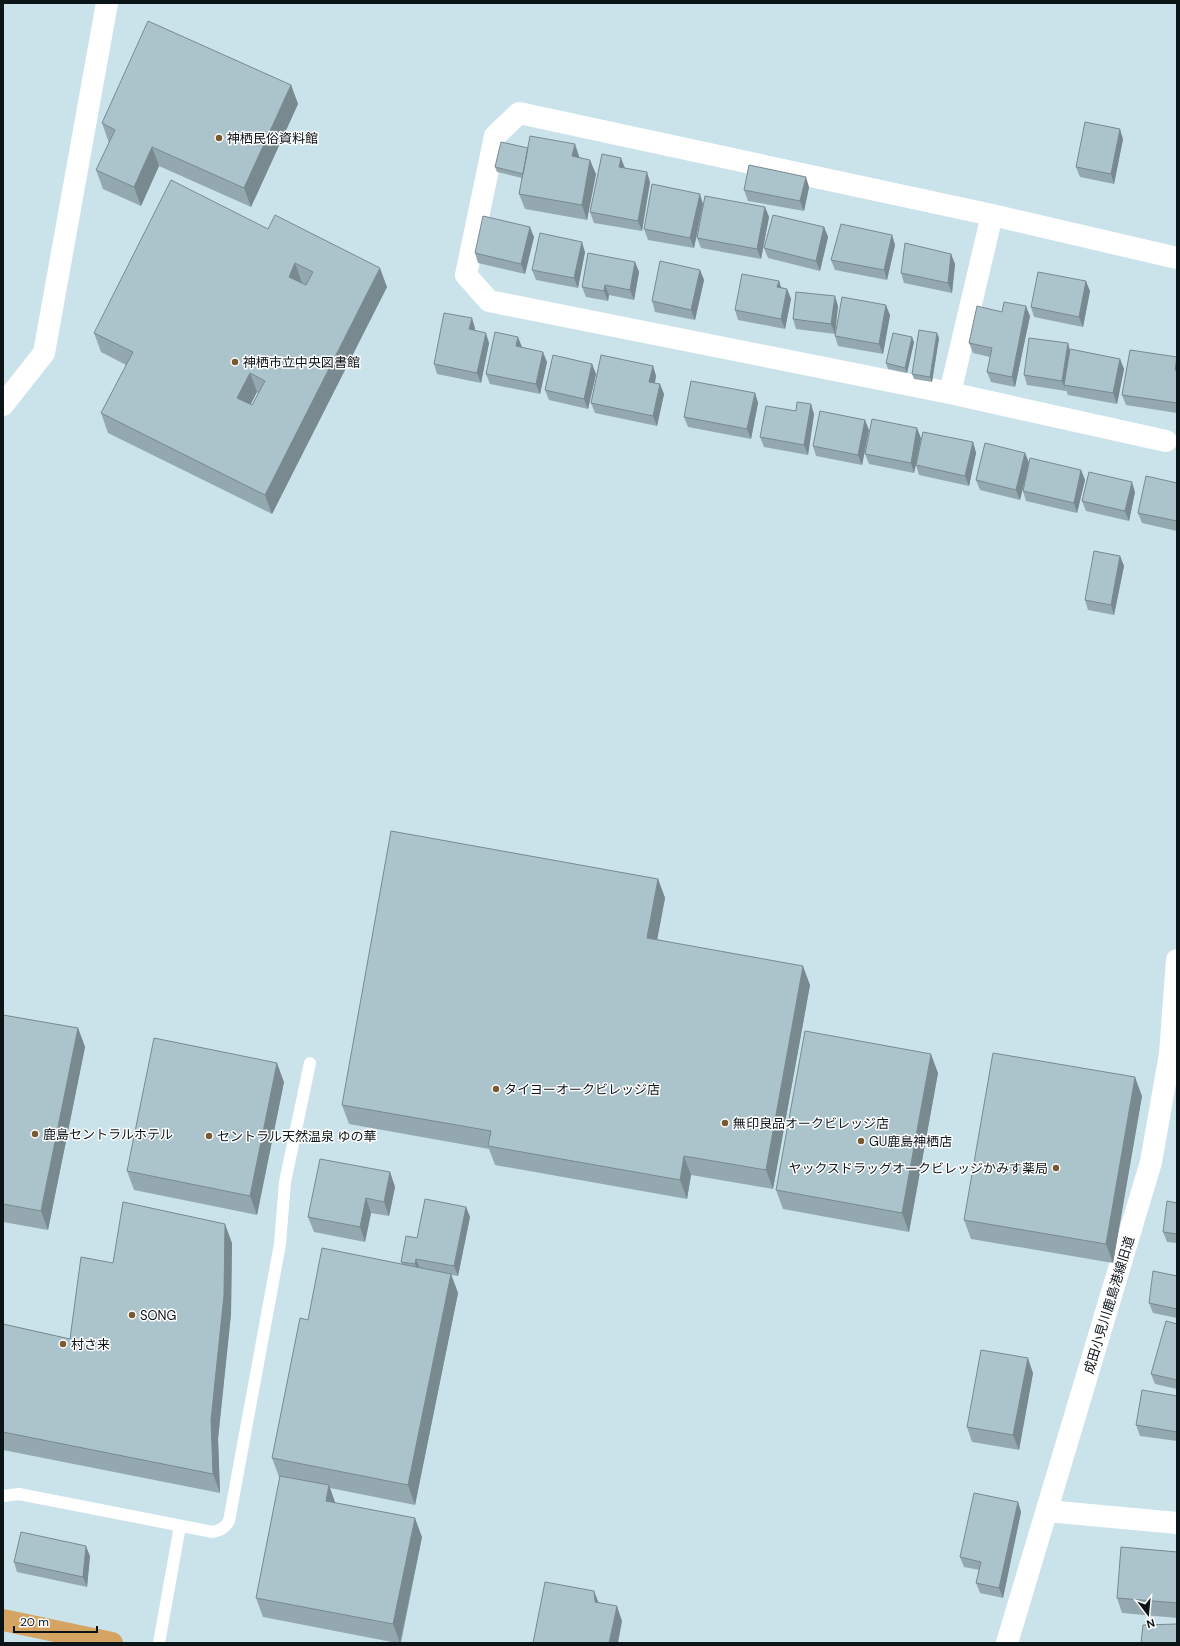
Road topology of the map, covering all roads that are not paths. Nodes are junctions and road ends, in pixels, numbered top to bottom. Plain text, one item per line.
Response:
1 (107, 3) edge
2 (992, 215) junction
3 (1177, 258) edge
4 (950, 393) junction
5 (3, 405) edge
6 (1166, 441) dead end
7 (1177, 960) edge
8 (310, 1063) dead end
9 (3, 1496) edge
10 (1048, 1511) junction
11 (1177, 1523) edge
12 (180, 1526) junction
13 (3, 1620) edge
14 (112, 1643) edge
15 (159, 1643) edge
16 (1007, 1643) edge

1 - 5 street
2 - 3 street
2 - 4 street
2 - 4 street
4 - 6 street
7 - 10 street, 成田小見川鹿島港線旧道
8 - 12 lane
9 - 12 lane
10 - 11 street
10 - 16 street, 成田小見川鹿島港線旧道
12 - 15 lane
13 - 14 highway

